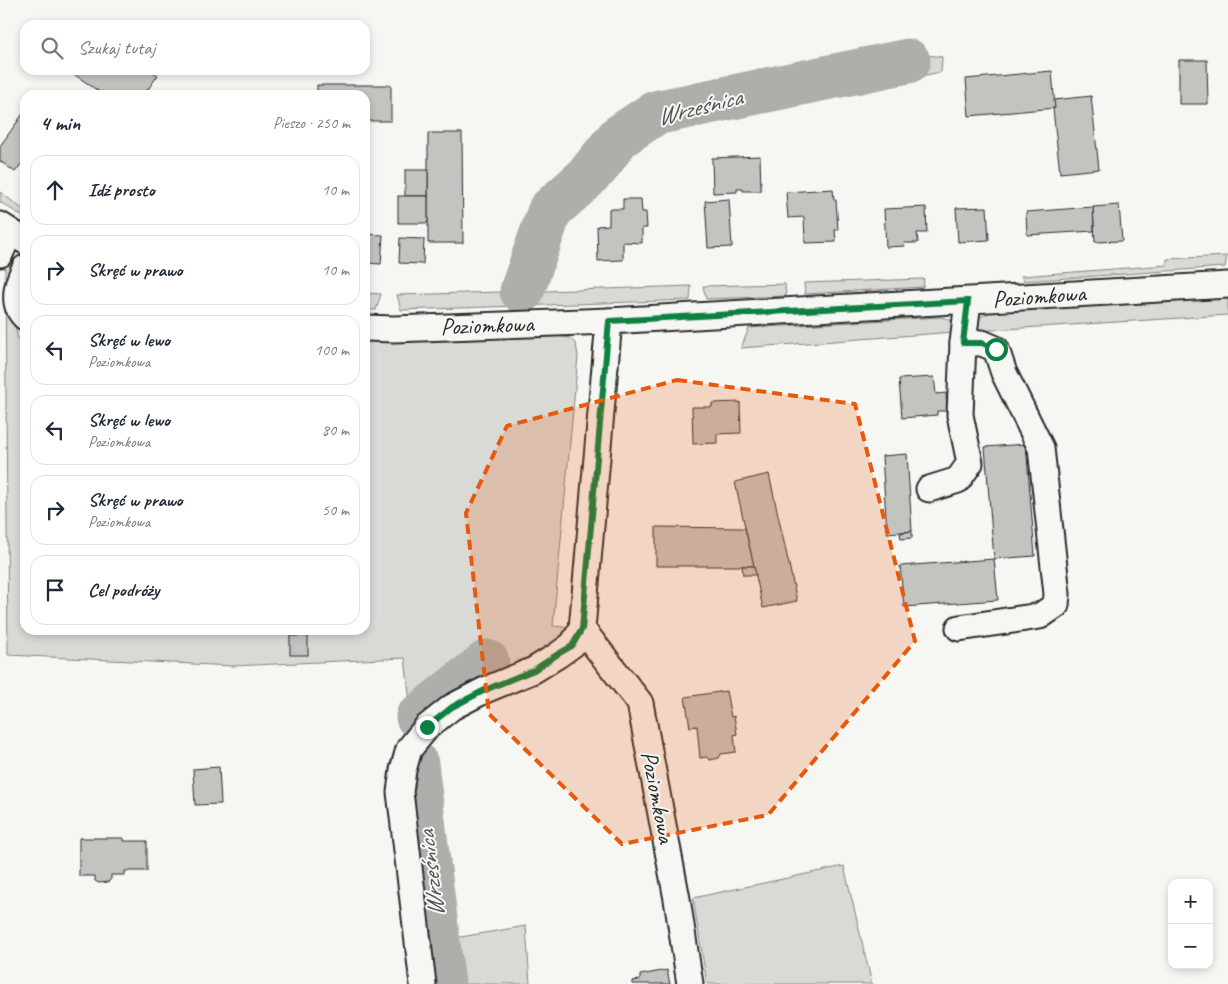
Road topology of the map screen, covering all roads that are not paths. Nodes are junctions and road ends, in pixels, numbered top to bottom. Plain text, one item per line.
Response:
1 (20, 278) edge
2 (1228, 285) edge
3 (968, 301) junction
4 (20, 308) edge
5 (609, 321) junction
6 (370, 328) edge
7 (963, 343) junction
8 (929, 489) dead end
9 (959, 628) dead end
10 (582, 629) junction
11 (423, 984) edge
12 (690, 984) edge

1 - 4 street
2 - 3 street, Poziomkowa
3 - 5 street, Poziomkowa
3 - 7 street
5 - 6 street, Poziomkowa
5 - 10 street
7 - 8 street
7 - 9 street
10 - 11 street
10 - 12 street, Poziomkowa

